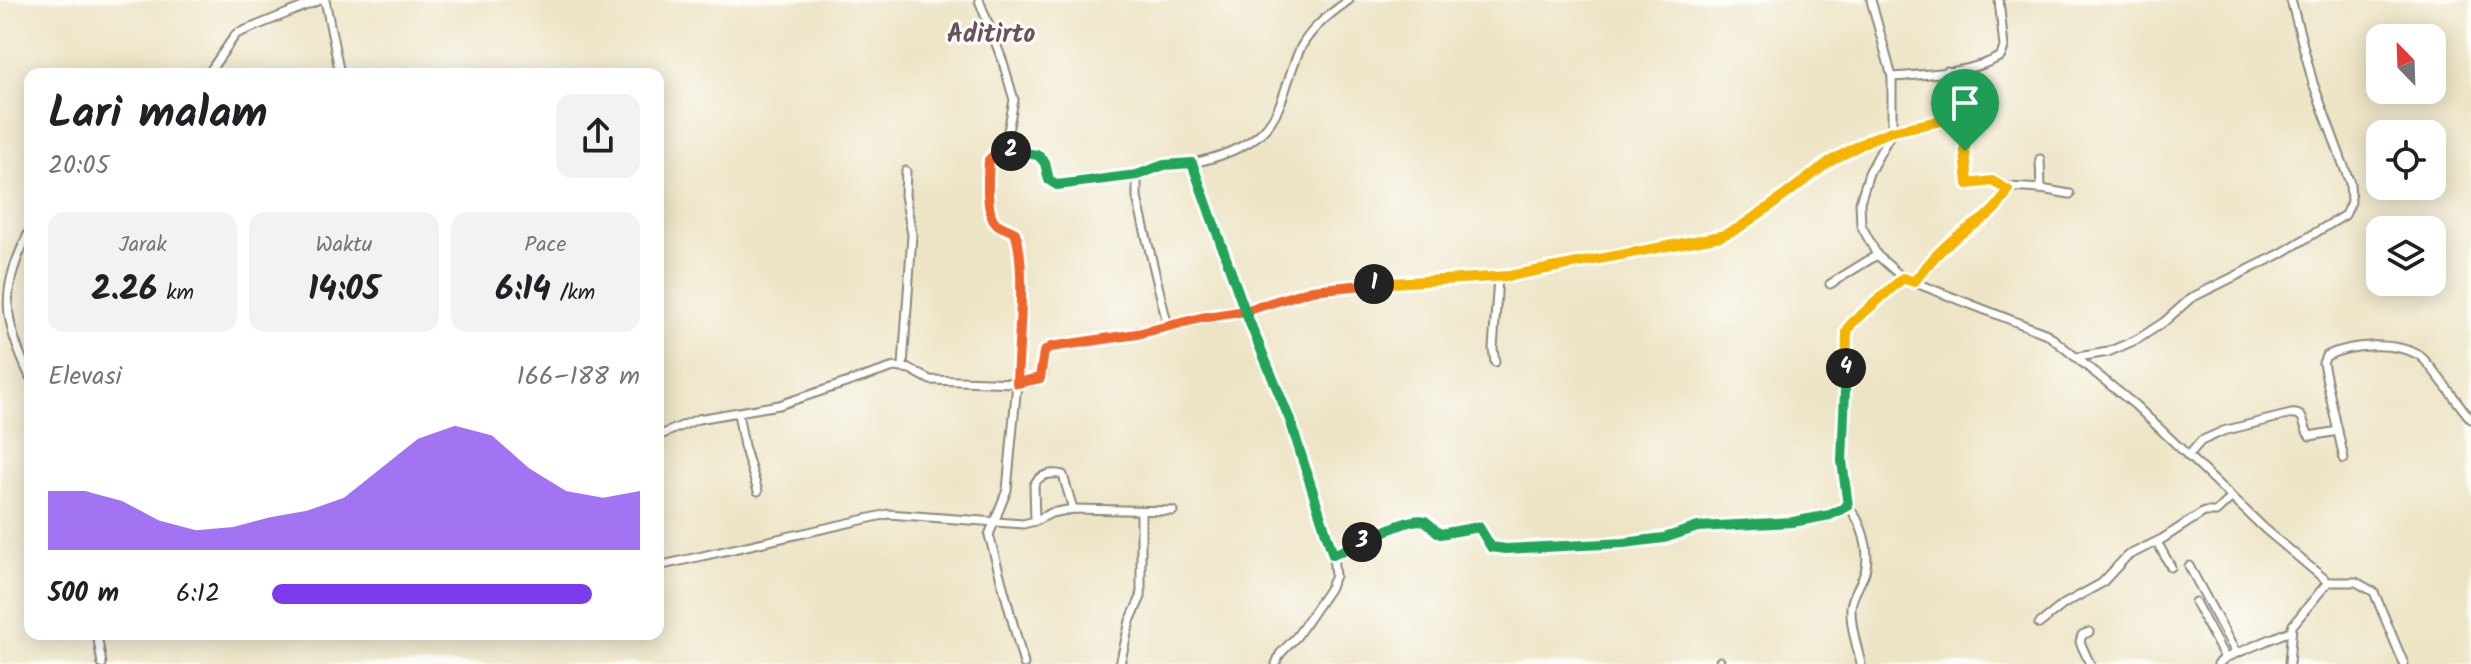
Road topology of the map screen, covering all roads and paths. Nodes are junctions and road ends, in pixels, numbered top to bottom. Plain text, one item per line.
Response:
1 (322, 0) edge
2 (979, 0) edge
3 (1349, 0) edge
4 (1871, 0) edge
5 (1999, 0) edge
6 (2291, 0) edge
7 (212, 68) edge
8 (339, 68) edge
9 (1947, 71) junction
10 (1892, 77) junction
11 (1955, 118) junction
12 (1892, 131) junction
13 (1004, 152) junction
14 (2040, 159) dead end
15 (1192, 163) junction
16 (906, 171) dead end
17 (1137, 175) junction
18 (2041, 189) junction
19 (2008, 190) junction
20 (2070, 194) dead end
21 (24, 243) edge
22 (1877, 255) junction
23 (1498, 278) junction
24 (1903, 278) junction
25 (1914, 282) junction
26 (1830, 284) dead end
27 (1245, 311) junction
28 (1168, 327) junction
29 (2078, 357) junction
30 (24, 362) edge
31 (1495, 362) dead end
32 (903, 366) junction
33 (1017, 383) junction
34 (738, 413) junction
35 (2471, 419) edge
36 (2338, 431) junction
37 (664, 433) edge
38 (2188, 456) junction
39 (2344, 459) dead end
40 (758, 491) dead end
41 (2231, 498) junction
42 (1848, 506) junction
43 (1073, 509) junction
44 (1141, 511) junction
45 (1173, 511) dead end
46 (1035, 521) junction
47 (993, 522) junction
48 (2157, 542) junction
49 (1333, 555) junction
50 (664, 565) edge
51 (2189, 566) dead end
52 (2171, 567) dead end
53 (2328, 582) junction
54 (2195, 602) dead end
55 (2039, 624) dead end
56 (2290, 631) junction
57 (2089, 632) dead end
58 (98, 640) edge
59 (2236, 653) junction
60 (2222, 661) edge
61 (102, 664) edge
62 (1024, 664) edge
63 (1120, 664) edge
64 (1276, 664) edge
65 (1861, 664) edge
66 (2090, 664) edge
67 (2289, 664) edge
68 (2404, 664) edge

1 - 7 street
1 - 8 street
2 - 13 street
3 - 15 street
4 - 10 street
5 - 9 street
6 - 29 street
9 - 10 street
9 - 11 street
10 - 12 street
11 - 12 street
11 - 19 street
12 - 22 street
12 - 23 street
13 - 17 street
13 - 33 street
14 - 18 street
15 - 17 street
15 - 27 street
16 - 32 street
17 - 28 street
18 - 19 street
18 - 20 street
19 - 25 street
21 - 30 street
22 - 24 street
22 - 26 street
23 - 27 street
23 - 31 street
24 - 25 street
24 - 42 street
25 - 29 street
27 - 28 street
27 - 49 street
28 - 33 street
29 - 38 street
32 - 33 street
32 - 34 street
33 - 47 street
34 - 37 street
34 - 40 street
35 - 36 street
36 - 38 street
36 - 39 street
38 - 41 street
41 - 48 street
41 - 53 street
42 - 49 street
42 - 65 street
43 - 44 street
43 - 46 street
43 - 46 street
44 - 45 street
44 - 63 street
46 - 47 street
47 - 50 street
47 - 62 street
48 - 52 street
48 - 55 street
49 - 64 street
51 - 59 street
53 - 56 street
53 - 68 street
54 - 60 street
56 - 59 street
56 - 67 street
57 - 66 street
58 - 61 street
59 - 60 street

